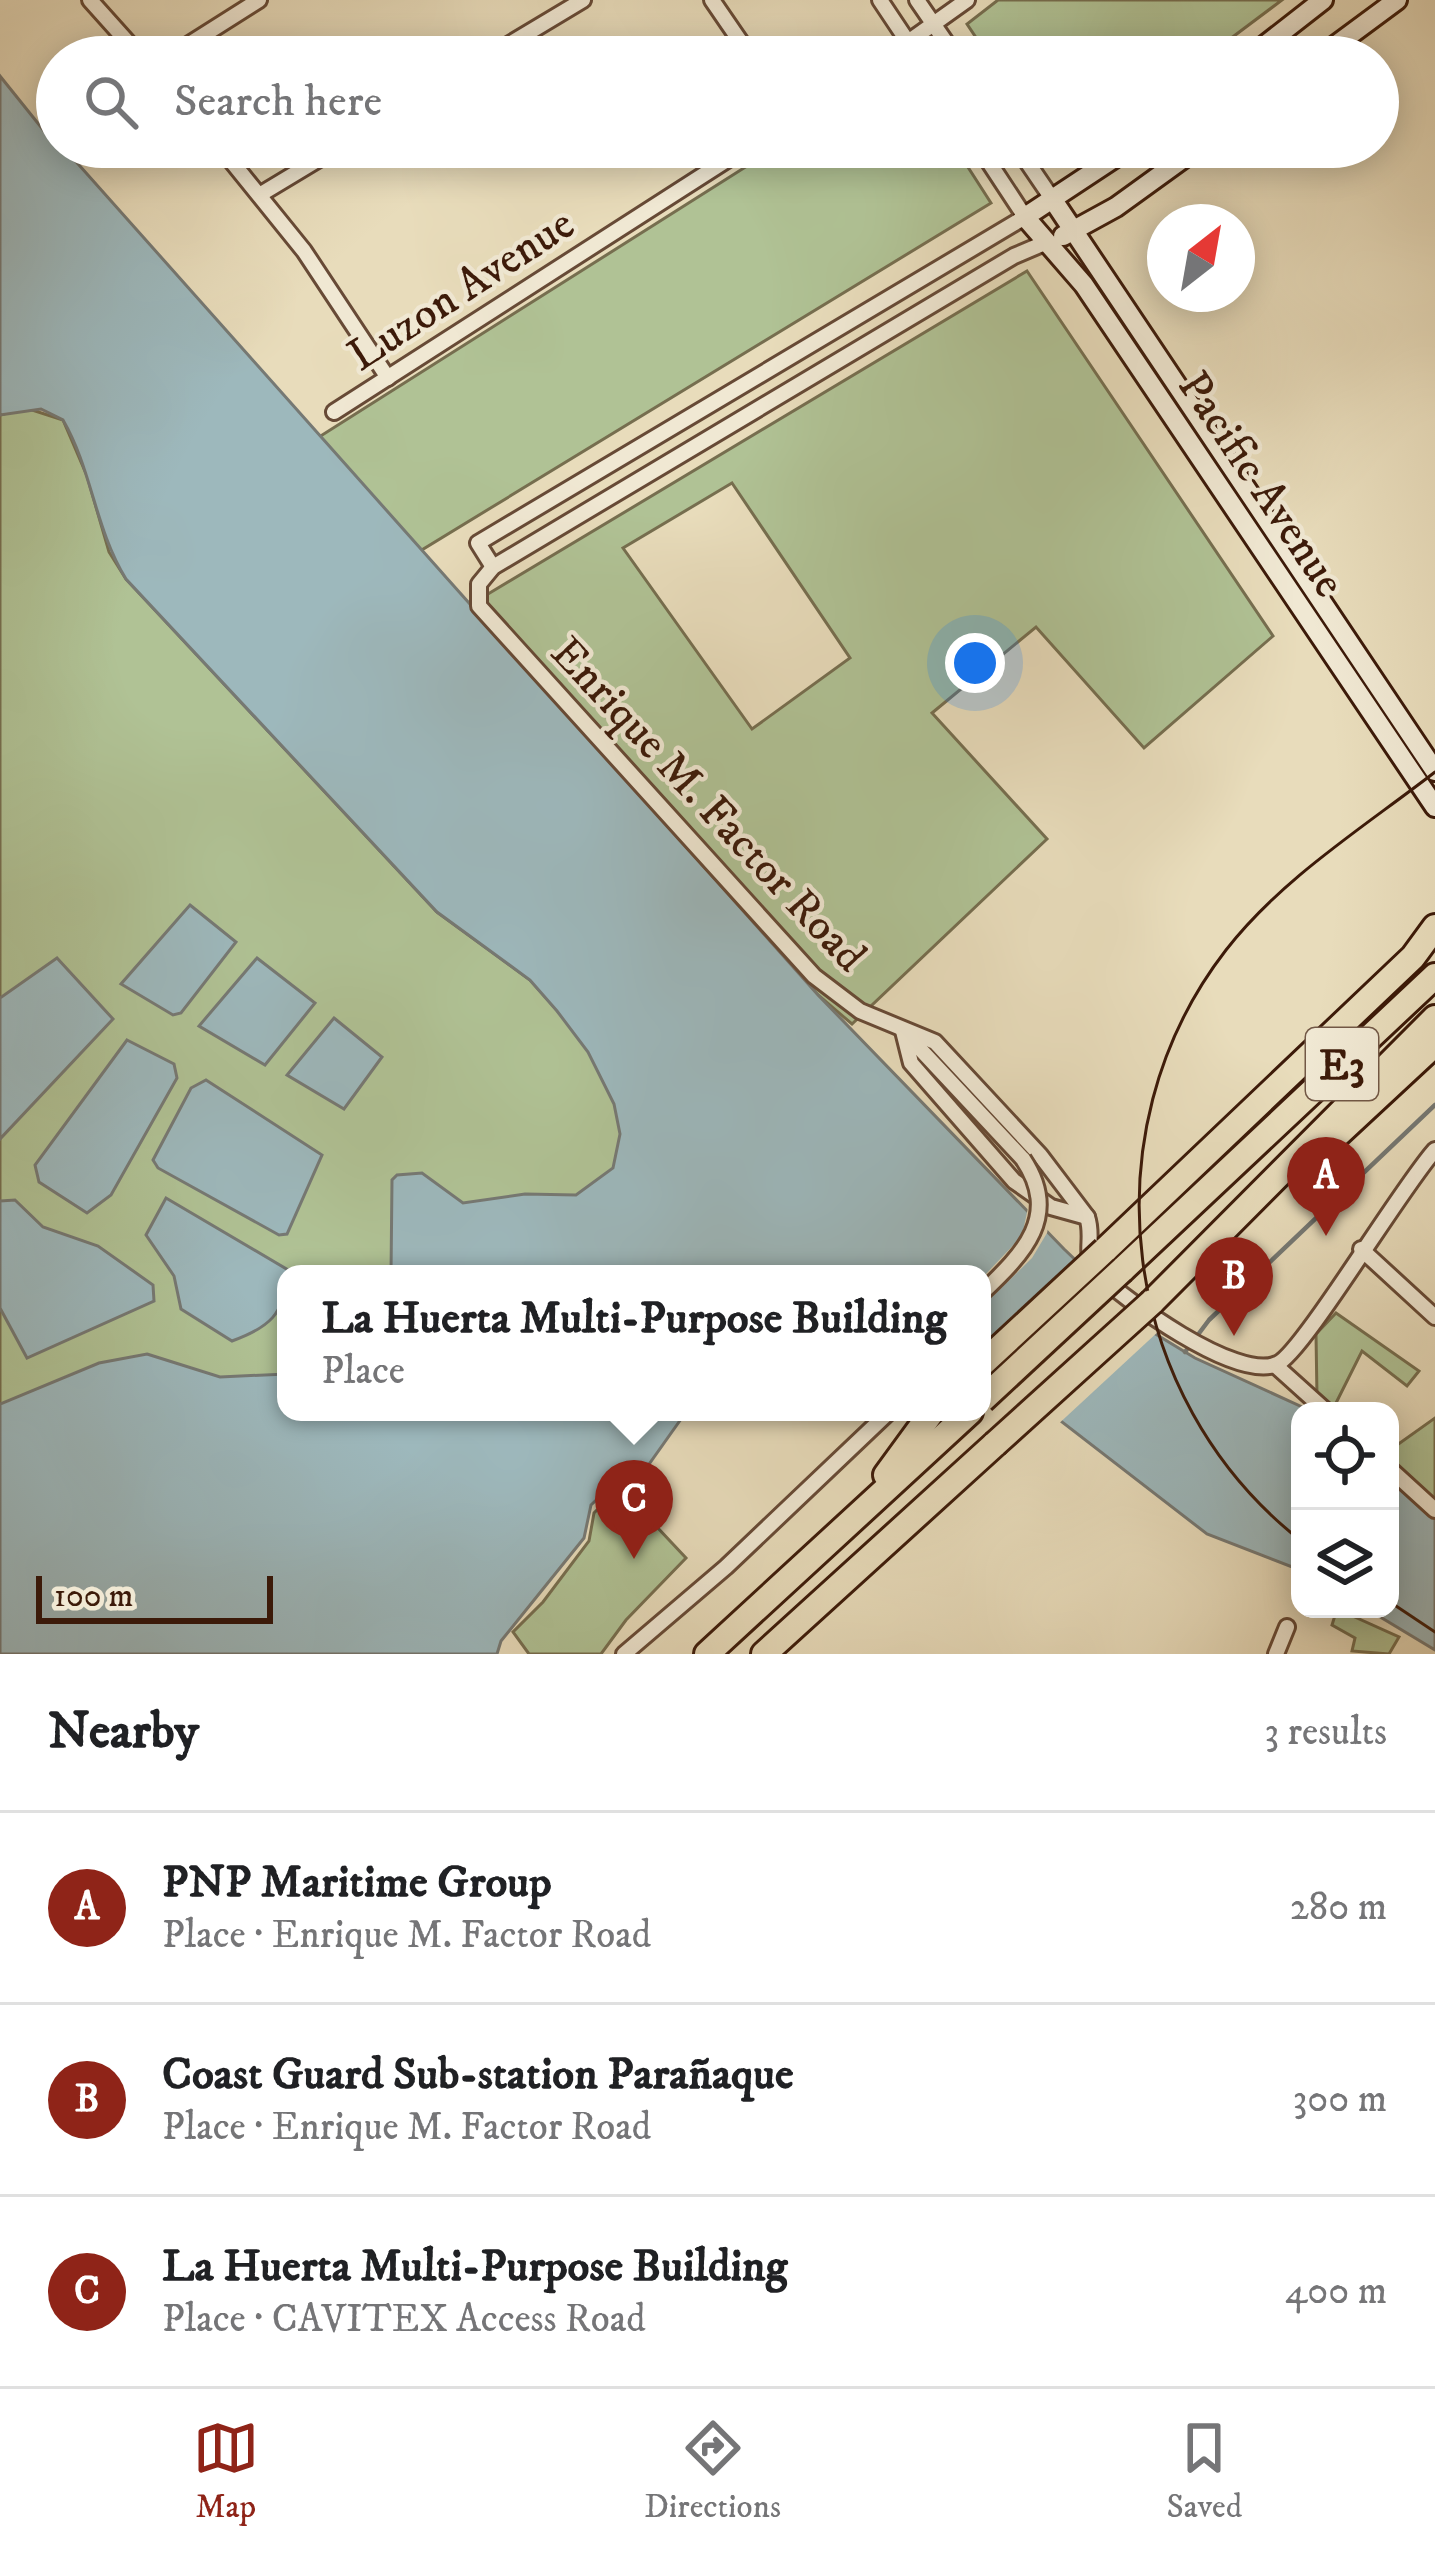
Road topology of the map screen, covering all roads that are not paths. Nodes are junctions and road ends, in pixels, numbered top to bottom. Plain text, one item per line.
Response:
1 (90, 0) edge
2 (259, 0) edge
3 (583, 0) edge
4 (712, 0) edge
5 (880, 0) edge
6 (917, 0) edge
7 (967, 0) edge
8 (1323, 0) edge
9 (1397, 0) edge
10 (934, 26) junction
11 (122, 36) edge
12 (202, 36) edge
13 (523, 36) edge
14 (737, 36) edge
15 (904, 36) edge
16 (919, 36) edge
17 (941, 36) edge
18 (1277, 36) edge
19 (1348, 36) edge
20 (238, 168) edge
21 (304, 168) edge
22 (714, 168) edge
23 (993, 168) edge
24 (1031, 168) edge
25 (1100, 168) edge
26 (1168, 168) edge
27 (261, 194) junction
28 (1053, 200) junction
29 (1025, 217) junction
30 (1074, 231) junction
31 (1047, 242) junction
32 (388, 378) junction
33 (334, 412) dead end
34 (493, 567) junction
35 (1435, 771) edge
36 (1435, 807) edge
37 (1435, 927) edge
38 (1435, 976) edge
39 (1435, 1018) edge
40 (903, 1031) junction
41 (1435, 1044) edge
42 (1435, 1150) edge
43 (1088, 1217) junction
44 (1360, 1249) junction
45 (991, 1284) edge
46 (1152, 1301) junction
47 (1435, 1317) edge
48 (991, 1356) edge
49 (1276, 1366) junction
50 (991, 1392) edge
51 (1316, 1402) edge
52 (880, 1421) edge
53 (925, 1421) edge
54 (960, 1421) edge
55 (1399, 1477) edge
56 (1435, 1510) edge
57 (853, 1520) junction
58 (1287, 1627) dead end
59 (624, 1654) edge
60 (707, 1654) edge
61 (764, 1654) edge
62 (1276, 1654) edge

1 - 11 street
2 - 12 street
3 - 13 street
4 - 14 street
5 - 15 street
6 - 10 street
7 - 10 street
8 - 18 main road
9 - 19 main road
10 - 16 street
10 - 17 street
20 - 27 street
21 - 27 street
22 - 32 street, Luzon Avenue
23 - 29 street, Pacific Avenue
24 - 28 street, Pacific Avenue
25 - 28 main road
26 - 30 main road
27 - 32 street
28 - 29 main road
28 - 30 main road, Pacific Avenue
29 - 31 main road, Pacific Avenue
29 - 34 street
30 - 31 main road
30 - 35 main road, Pacific Avenue
31 - 34 street
31 - 36 main road, Pacific Avenue
32 - 33 street, Luzon Avenue
34 - 40 street, Enrique M. Factor Road
37 - 48 highway, bridge
38 - 50 highway, E3, bridge
39 - 46 highway
40 - 43 street, Enrique M. Factor Road
40 - 43 street
40 - 45 street, bridge
41 - 46 highway, E3
42 - 44 street
43 - 49 street, Enrique M. Factor Road
44 - 47 street
44 - 49 street
46 - 61 highway, E3, bridge
49 - 51 street
52 - 59 street
53 - 57 highway
54 - 57 highway, E3
55 - 56 street
57 - 60 highway, E3
58 - 62 street

